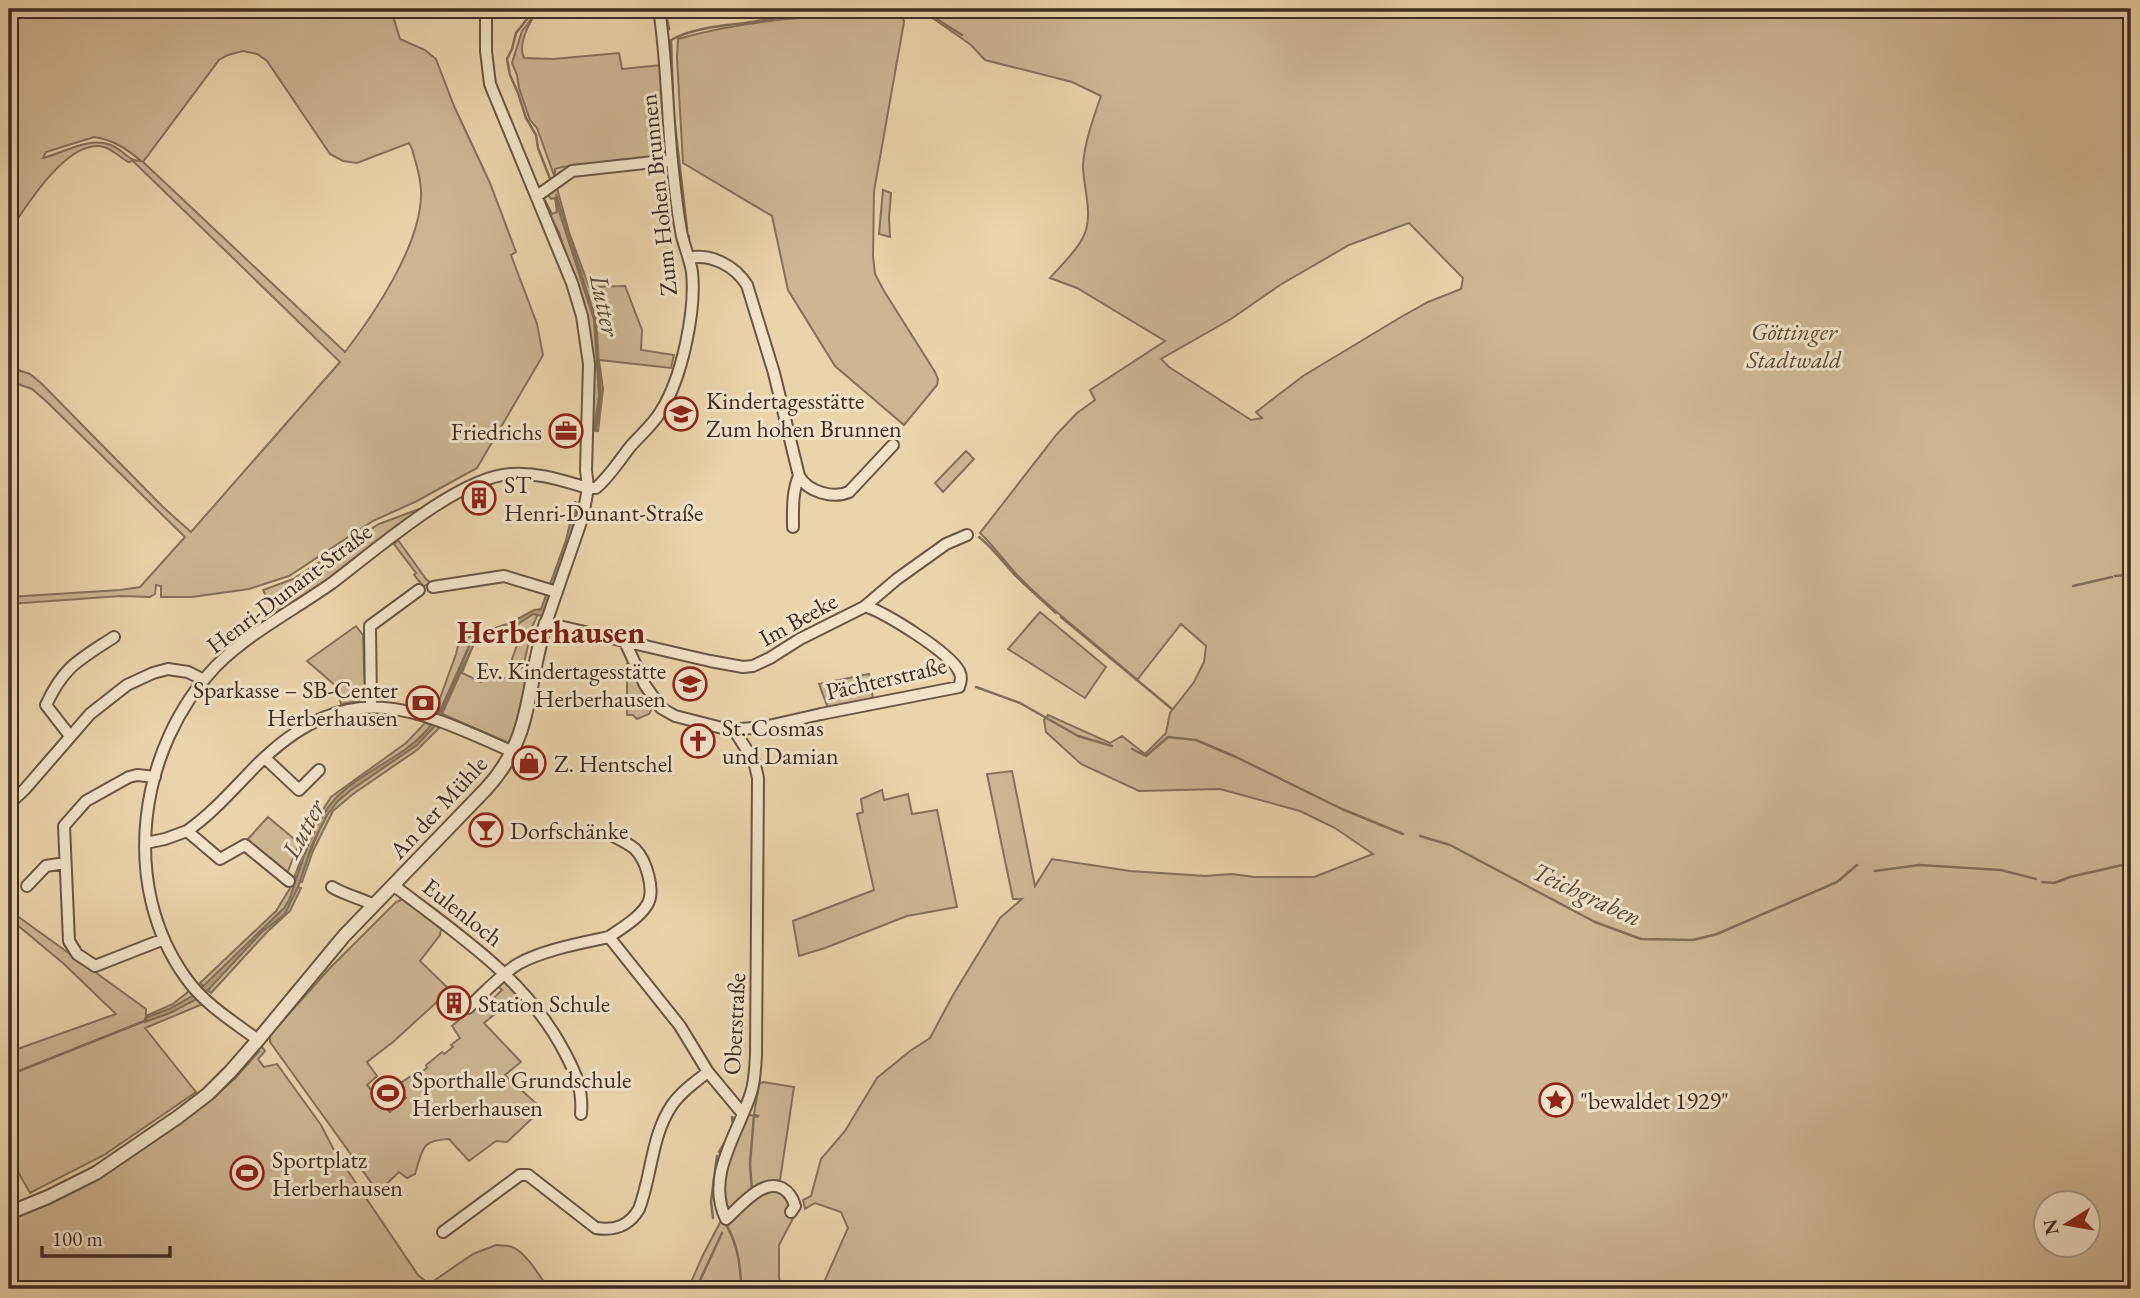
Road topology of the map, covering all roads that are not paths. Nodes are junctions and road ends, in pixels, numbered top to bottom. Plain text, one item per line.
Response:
1 (486, 9) edge
2 (659, 9) edge
3 (672, 160) junction
4 (537, 196) junction
5 (689, 258) junction
6 (893, 445) dead end
7 (586, 470) junction
8 (799, 475) junction
9 (606, 479) junction
10 (588, 488) junction
11 (793, 527) dead end
12 (967, 535) dead end
13 (433, 587) dead end
14 (419, 590) dead end
15 (553, 590) junction
16 (865, 606) junction
17 (546, 623) junction
18 (114, 637) dead end
19 (625, 642) junction
20 (204, 680) junction
21 (371, 706) junction
22 (734, 730) junction
23 (70, 736) junction
24 (513, 752) junction
25 (265, 758) junction
26 (319, 770) dead end
27 (155, 777) junction
28 (299, 790) junction
29 (290, 799) dead end
30 (9, 804) edge
31 (187, 831) junction
32 (611, 835) dead end
33 (146, 842) junction
34 (65, 863) junction
35 (289, 881) dead end
36 (393, 885) junction
37 (27, 887) dead end
38 (332, 887) dead end
39 (374, 905) junction
40 (609, 937) junction
41 (164, 939) junction
42 (506, 973) junction
43 (468, 1008) dead end
44 (258, 1040) junction
45 (708, 1072) junction
46 (581, 1114) dead end
47 (743, 1114) junction
48 (792, 1212) dead end
49 (9, 1213) edge
50 (443, 1232) dead end

1 - 4 street, An der Mühle
2 - 3 street, Zum Hohen Brunnen
3 - 4 street
3 - 5 street, Zum Hohen Brunnen
4 - 7 street, An der Mühle
5 - 8 street
5 - 9 street, Zum Hohen Brunnen
6 - 8 street
7 - 9 street
7 - 10 street, An der Mühle
8 - 11 street
9 - 10 street, Zum Hohen Brunnen
10 - 15 street, An der Mühle
10 - 20 street, Henri-Dunant-Straße
12 - 16 street, Im Beeke
13 - 15 street
14 - 21 street
15 - 17 street, An der Mühle
16 - 19 street, Im Beeke
16 - 22 street, Pächterstraße
17 - 19 street, Im Beeke
17 - 24 street, An der Mühle
18 - 23 street
19 - 22 street
20 - 23 street
20 - 27 street, Henri-Dunant-Straße
21 - 24 street
21 - 25 street
22 - 47 street, Oberstraße
23 - 30 street
24 - 36 street, An der Mühle
25 - 28 street
25 - 31 street
26 - 28 street
27 - 33 street, Henri-Dunant-Straße
27 - 34 street
28 - 29 street
31 - 33 street
31 - 35 street
32 - 40 street
33 - 41 street, Henri-Dunant-Straße
34 - 37 street
34 - 41 street
36 - 39 street, An der Mühle
36 - 42 street, Eulenloch
38 - 39 street
39 - 44 street, An der Mühle
40 - 42 street
40 - 45 street
41 - 44 street, Henri-Dunant-Straße
42 - 43 street, Eulenloch
42 - 46 street, Eulenloch
44 - 49 street, An der Mühle
45 - 47 street
45 - 50 street
47 - 48 street, Oberstraße

